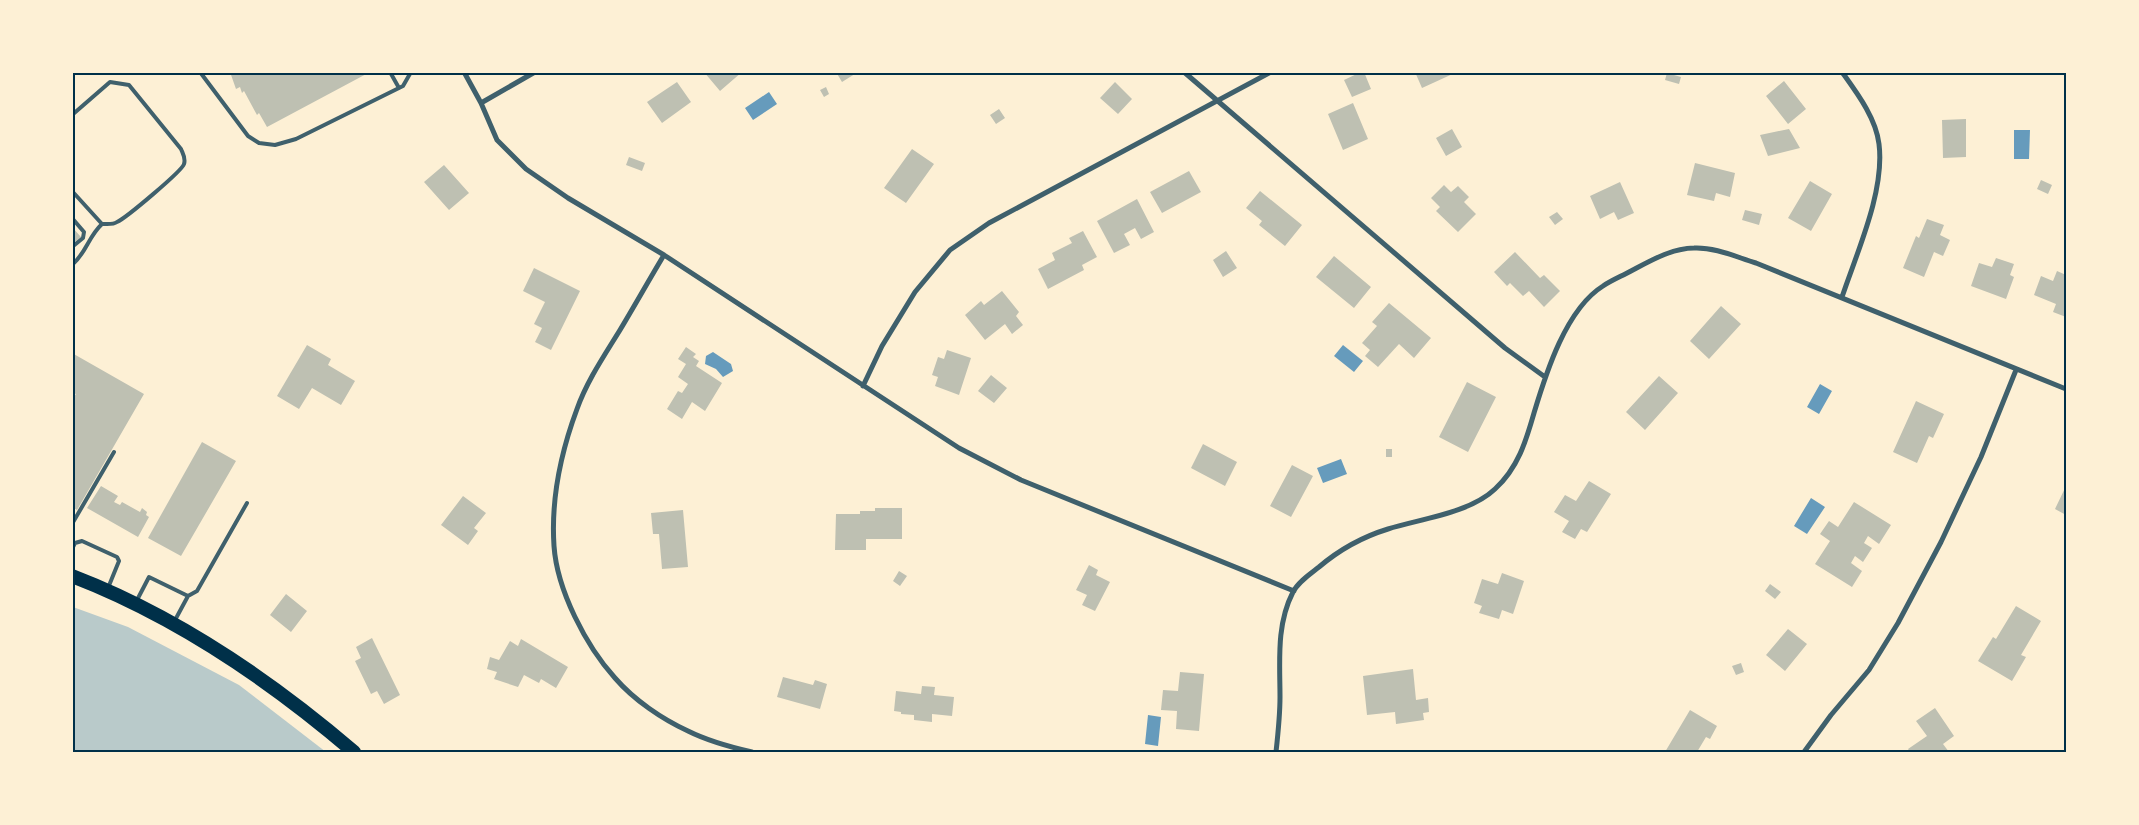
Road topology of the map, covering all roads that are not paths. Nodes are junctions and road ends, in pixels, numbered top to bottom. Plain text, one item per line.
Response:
1 (200, 72) edge
2 (390, 72) edge
3 (411, 72) edge
4 (464, 72) edge
5 (535, 72) edge
6 (1184, 72) edge
7 (1271, 72) edge
8 (1842, 72) edge
9 (399, 88) junction
10 (1218, 101) junction
11 (481, 103) junction
12 (72, 115) edge
13 (72, 191) edge
14 (72, 218) edge
15 (102, 224) junction
16 (72, 247) edge
17 (664, 255) junction
18 (72, 265) edge
19 (1842, 297) junction
20 (2016, 370) junction
21 (1544, 377) junction
22 (863, 386) junction
23 (2066, 389) edge
24 (114, 452) dead end
25 (247, 503) dead end
26 (72, 524) edge
27 (74, 543) edge
28 (72, 549) edge
29 (72, 576) edge
30 (107, 590) junction
31 (1294, 591) junction
32 (188, 596) junction
33 (135, 604) junction
34 (173, 624) junction
35 (354, 752) edge
36 (752, 752) edge
37 (1276, 752) edge
38 (1804, 752) edge

1 - 9 lane
2 - 9 lane
3 - 9 lane
4 - 11 street
5 - 11 street
6 - 10 street
7 - 10 street
8 - 19 street
10 - 21 street
10 - 22 street
11 - 17 street
12 - 15 lane
13 - 15 lane
14 - 16 lane
15 - 18 lane
17 - 22 street
17 - 36 street
19 - 20 street
19 - 21 street
20 - 23 street
20 - 38 street
21 - 31 street
22 - 31 street
24 - 26 lane
25 - 32 lane
27 - 28 lane
27 - 30 lane
29 - 30 highway
30 - 33 highway
31 - 37 street
32 - 33 lane
32 - 34 lane
33 - 34 highway
34 - 35 highway

